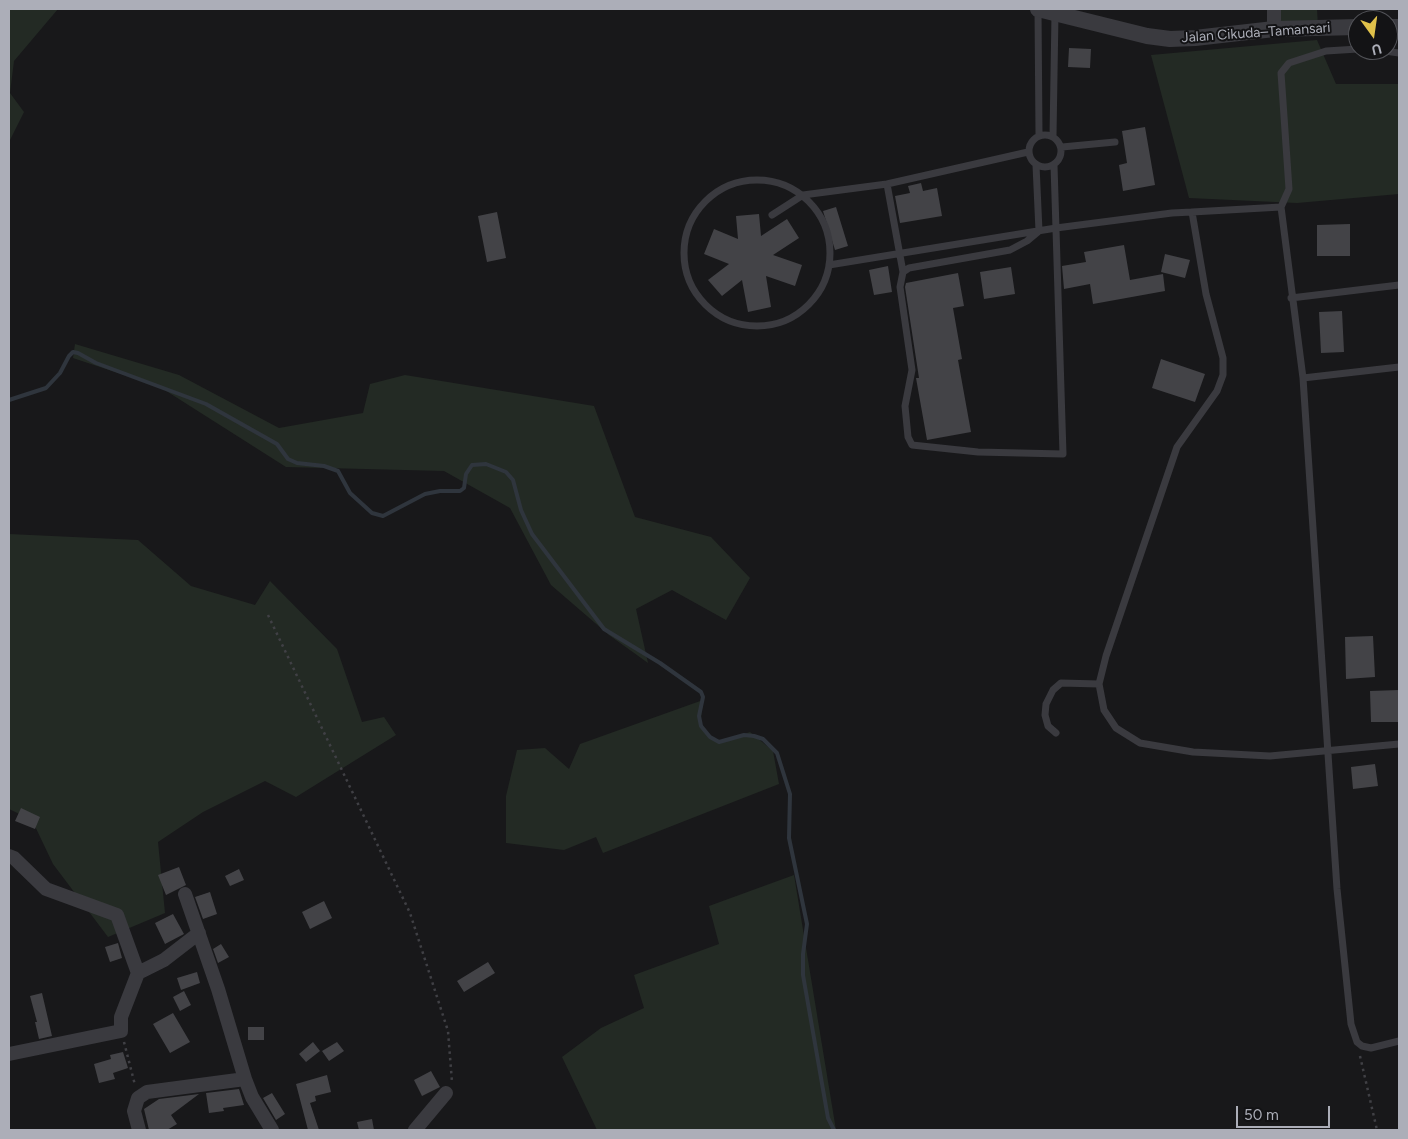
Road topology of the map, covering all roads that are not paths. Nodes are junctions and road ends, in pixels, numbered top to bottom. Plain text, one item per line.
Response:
1 (1038, 9) edge
2 (1274, 9) edge
3 (1055, 14) junction
4 (1348, 28) edge
5 (1274, 29) junction
6 (1348, 50) edge
7 (1039, 135) junction
8 (1053, 136) junction
9 (1115, 142) dead end
10 (1062, 147) junction
11 (1028, 152) junction
12 (1036, 165) junction
13 (1054, 165) junction
14 (888, 184) junction
15 (803, 195) junction
16 (1281, 207) junction
17 (1192, 212) junction
18 (772, 215) dead end
19 (1056, 228) junction
20 (1039, 231) junction
21 (971, 242) junction
22 (901, 254) junction
23 (973, 257) junction
24 (829, 265) junction
25 (903, 272) junction
26 (1399, 286) edge
27 (1291, 298) junction
28 (1399, 368) edge
29 (1303, 378) junction
30 (1099, 684) junction
31 (1056, 733) dead end
32 (1399, 744) edge
33 (1328, 749) junction
34 (9, 856) edge
35 (184, 894) dead end
36 (199, 933) junction
37 (138, 973) junction
38 (1399, 1041) edge
39 (9, 1054) edge
40 (245, 1079) junction
41 (446, 1093) road end
42 (139, 1130) edge
43 (272, 1130) edge
44 (415, 1130) edge

1 - 3 street, Jalan Cikuda–Tamansari
1 - 7 lane
2 - 5 street
3 - 5 street, Jalan Cikuda–Tamansari
3 - 8 lane
4 - 5 street, Jalan Cikuda–Tamansari
6 - 16 lane
7 - 8 lane
7 - 11 lane
8 - 10 lane
9 - 10 lane
10 - 13 lane
11 - 12 lane
11 - 14 lane
12 - 13 lane
12 - 20 lane
13 - 19 lane
14 - 15 lane
14 - 22 lane
15 - 18 lane
15 - 24 lane
15 - 24 lane
16 - 17 lane
16 - 27 lane
17 - 19 lane
17 - 30 lane
19 - 20 lane
19 - 25 lane
20 - 21 lane
20 - 23 lane
21 - 22 lane
21 - 23 lane
22 - 24 lane
22 - 25 lane
23 - 25 lane
26 - 27 lane
27 - 29 lane
28 - 29 lane
29 - 33 lane
30 - 31 lane
30 - 33 lane
32 - 33 lane
33 - 38 lane
34 - 37 street
35 - 36 street
36 - 37 street
36 - 40 street
37 - 39 street
40 - 42 street
40 - 43 street
41 - 44 street

